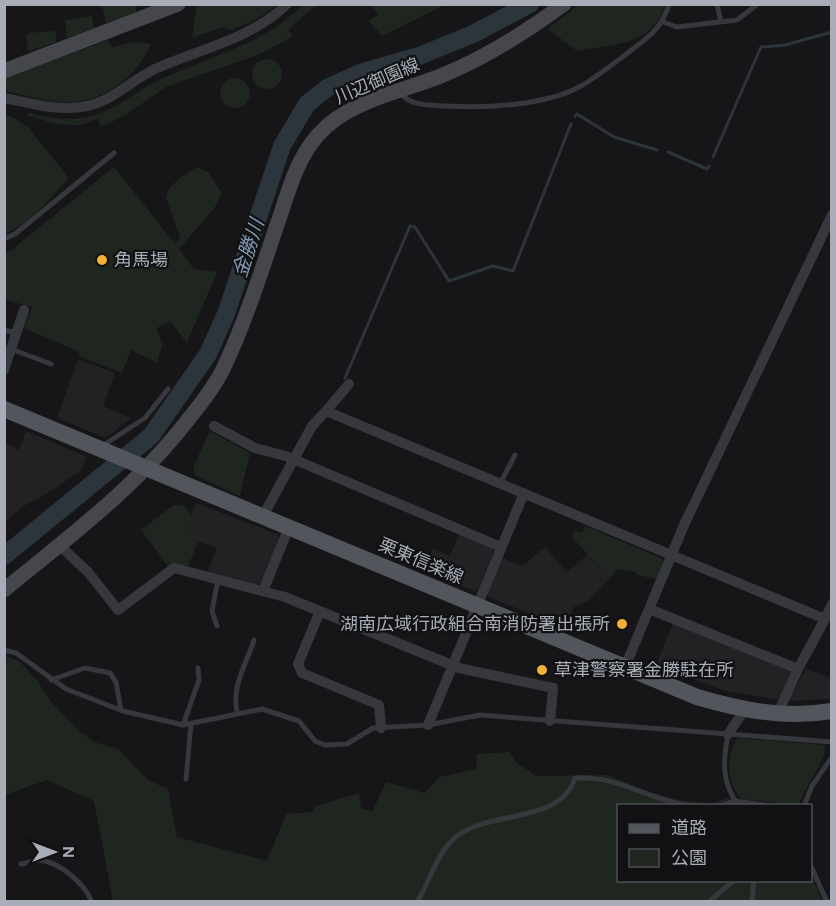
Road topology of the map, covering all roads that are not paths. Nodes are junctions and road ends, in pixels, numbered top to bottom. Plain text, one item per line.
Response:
1 (178, 4) edge
2 (287, 4) edge
3 (564, 4) edge
4 (669, 4) edge
5 (717, 4) edge
6 (758, 4) edge
7 (663, 22) junction
8 (721, 22) junction
9 (4, 71) edge
10 (399, 91) junction
11 (4, 98) edge
12 (114, 153) dead end
13 (831, 215) edge
14 (4, 239) edge
15 (24, 310) dead end
16 (4, 330) edge
17 (16, 333) junction
18 (11, 349) junction
19 (51, 364) dead end
20 (4, 370) edge
21 (349, 384) dead end
22 (168, 389) dead end
23 (4, 409) edge
24 (326, 411) junction
25 (214, 426) dead end
26 (104, 450) junction
27 (515, 455) dead end
28 (293, 461) junction
29 (142, 466) junction
30 (500, 484) junction
31 (524, 493) junction
32 (263, 516) junction
33 (289, 527) junction
34 (60, 546) junction
35 (501, 547) junction
36 (671, 555) junction
37 (218, 580) junction
38 (4, 590) edge
39 (262, 591) junction
40 (831, 604) edge
41 (476, 605) junction
42 (649, 609) junction
43 (320, 611) junction
44 (825, 619) junction
45 (218, 626) dead end
46 (254, 640) dead end
47 (4, 650) edge
48 (451, 665) junction
49 (625, 667) junction
50 (198, 668) dead end
51 (798, 669) junction
52 (51, 680) junction
53 (121, 710) junction
54 (744, 711) junction
55 (831, 711) edge
56 (237, 712) junction
57 (778, 713) junction
58 (550, 721) junction
59 (190, 724) junction
60 (183, 725) junction
61 (428, 725) junction
62 (381, 728) junction
63 (728, 734) junction
64 (831, 742) edge
65 (831, 757) edge
66 (186, 779) dead end
67 (737, 803) edge
68 (682, 804) edge
69 (805, 804) edge
70 (21, 864) dead end
71 (812, 868) edge
72 (732, 882) edge
73 (754, 882) edge
74 (92, 902) edge
75 (417, 902) edge
76 (709, 902) edge
77 (752, 902) edge
78 (827, 902) edge

1 - 9 main road
2 - 11 street
3 - 10 main road, 川辺御園線
4 - 7 lane
5 - 8 lane
6 - 8 lane
7 - 8 lane
7 - 10 lane
10 - 29 main road, 川辺御園線
12 - 14 lane
13 - 36 street
15 - 17 street
16 - 17 lane
17 - 18 street
18 - 19 lane
18 - 20 street
21 - 24 street
22 - 26 lane
23 - 26 main road, 栗東信楽線
24 - 28 street
24 - 30 street
25 - 28 street
26 - 29 main road, 栗東信楽線
27 - 30 lane
28 - 32 street
28 - 35 street
29 - 32 main road, 栗東信楽線
29 - 34 main road, 川辺御園線
30 - 31 street
31 - 35 street
31 - 36 street
32 - 33 main road, 栗東信楽線
33 - 39 street
33 - 41 main road, 栗東信楽線
34 - 37 street
34 - 38 main road, 川辺御園線
35 - 41 street
36 - 42 street
36 - 44 street
37 - 39 street
37 - 45 lane
39 - 43 street
40 - 44 street
41 - 48 street
41 - 49 main road, 栗東信楽線
42 - 49 street
42 - 51 street
43 - 48 street
43 - 62 street
44 - 51 street
46 - 56 lane
47 - 52 lane
48 - 58 street
48 - 61 street
49 - 54 main road, 栗東信楽線
50 - 60 lane
51 - 57 street
52 - 53 lane
52 - 53 lane
53 - 60 lane
54 - 57 main road, 栗東信楽線
54 - 63 street
55 - 57 main road, 栗東信楽線
56 - 59 lane
56 - 62 lane
58 - 61 lane
58 - 63 lane
59 - 60 lane
59 - 66 lane
61 - 62 lane
63 - 64 lane
63 - 67 lane
65 - 69 lane
68 - 75 lane
70 - 74 lane
71 - 78 lane
72 - 76 lane
73 - 77 lane

